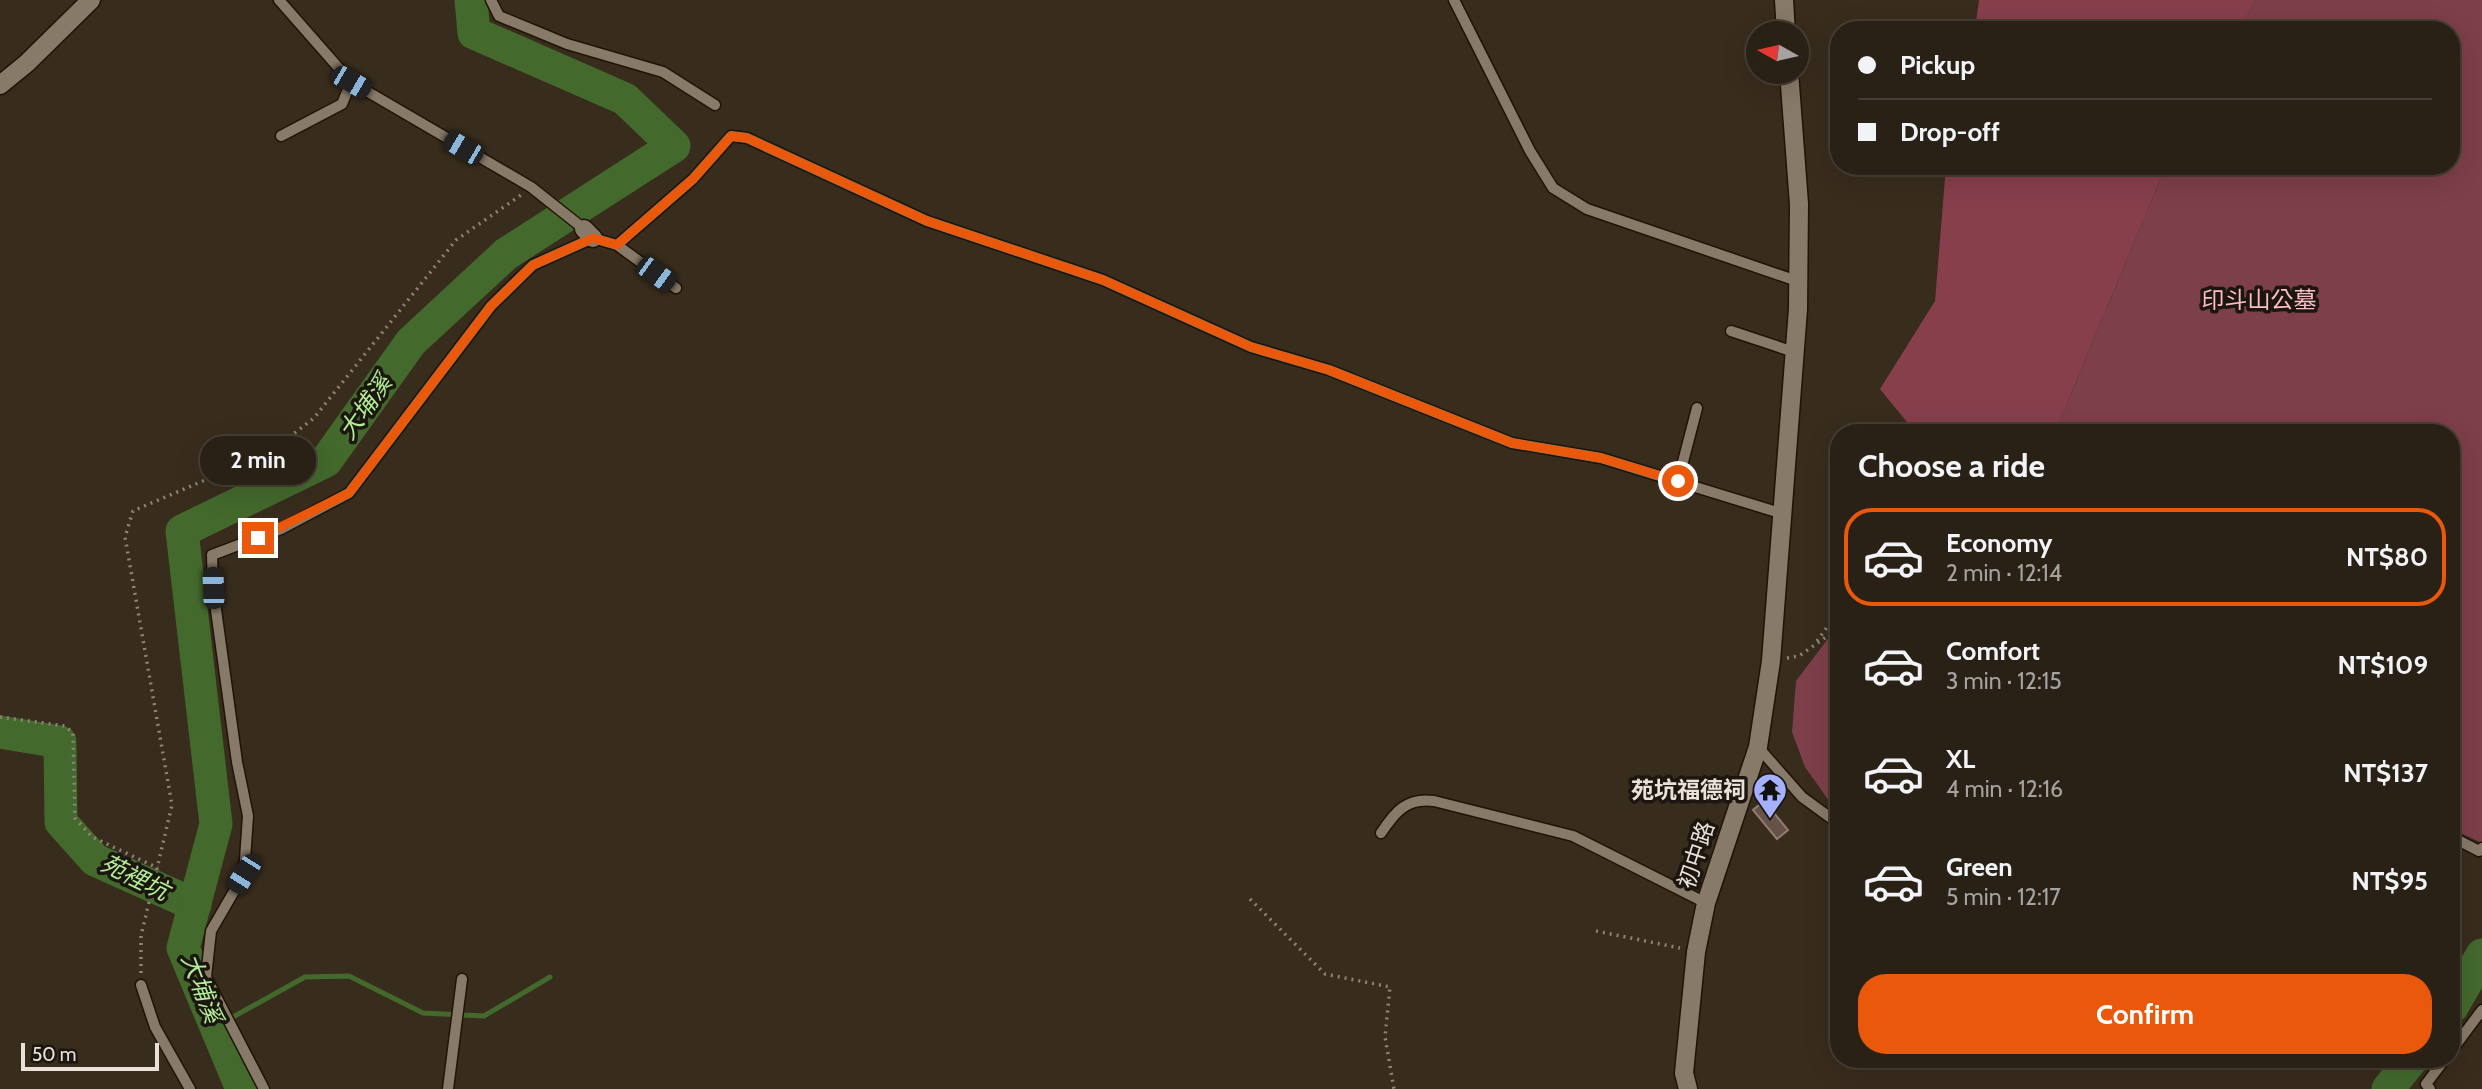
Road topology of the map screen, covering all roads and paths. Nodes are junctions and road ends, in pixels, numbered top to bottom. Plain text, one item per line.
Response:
1 (91, 0) edge
2 (279, 0) edge
3 (491, 0) edge
4 (1454, 0) edge
5 (1784, 0) edge
6 (1786, 21) edge
7 (351, 82) junction
8 (1790, 84) edge
9 (0, 85) edge
10 (715, 105) dead end
11 (281, 136) dead end
12 (588, 233) junction
13 (617, 245) junction
14 (1797, 281) junction
15 (676, 288) dead end
16 (1731, 331) dead end
17 (1794, 352) junction
18 (1696, 408) dead end
19 (1678, 481) junction
20 (1780, 513) junction
21 (1830, 623) edge
22 (1830, 634) edge
23 (1814, 645) junction
24 (1771, 661) junction
25 (0, 717) edge
26 (1758, 747) junction
27 (1830, 817) edge
28 (1381, 833) dead end
29 (2460, 841) edge
30 (2482, 848) edge
31 (158, 868) dead end
32 (1250, 900) dead end
33 (1706, 903) junction
34 (1597, 930) dead end
35 (1696, 951) junction
36 (462, 979) dead end
37 (141, 985) dead end
38 (2482, 1010) edge
39 (2460, 1039) edge
40 (2438, 1068) edge
41 (190, 1089) edge
42 (264, 1089) edge
43 (448, 1089) edge
44 (1394, 1089) edge
45 (1688, 1089) edge
46 (2430, 1089) edge

1 - 9 street
2 - 7 lane
3 - 10 lane
4 - 14 lane
5 - 6 street
7 - 11 lane
7 - 12 lane
8 - 14 street, 初中路
12 - 13 lane
12 - 42 lane
13 - 15 lane
13 - 19 lane
14 - 17 street, 初中路
16 - 17 lane
17 - 20 street, 初中路
18 - 19 lane
19 - 20 lane
20 - 24 street, 初中路
21 - 23 path
22 - 23 path
23 - 24 path
24 - 26 street, 初中路
25 - 31 path
26 - 27 lane
26 - 33 street, 初中路
28 - 33 lane
29 - 30 lane
32 - 44 path
33 - 35 street, 初中路
34 - 35 path
35 - 45 street, 初中路
36 - 43 lane
37 - 41 lane
38 - 39 lane
40 - 46 lane

